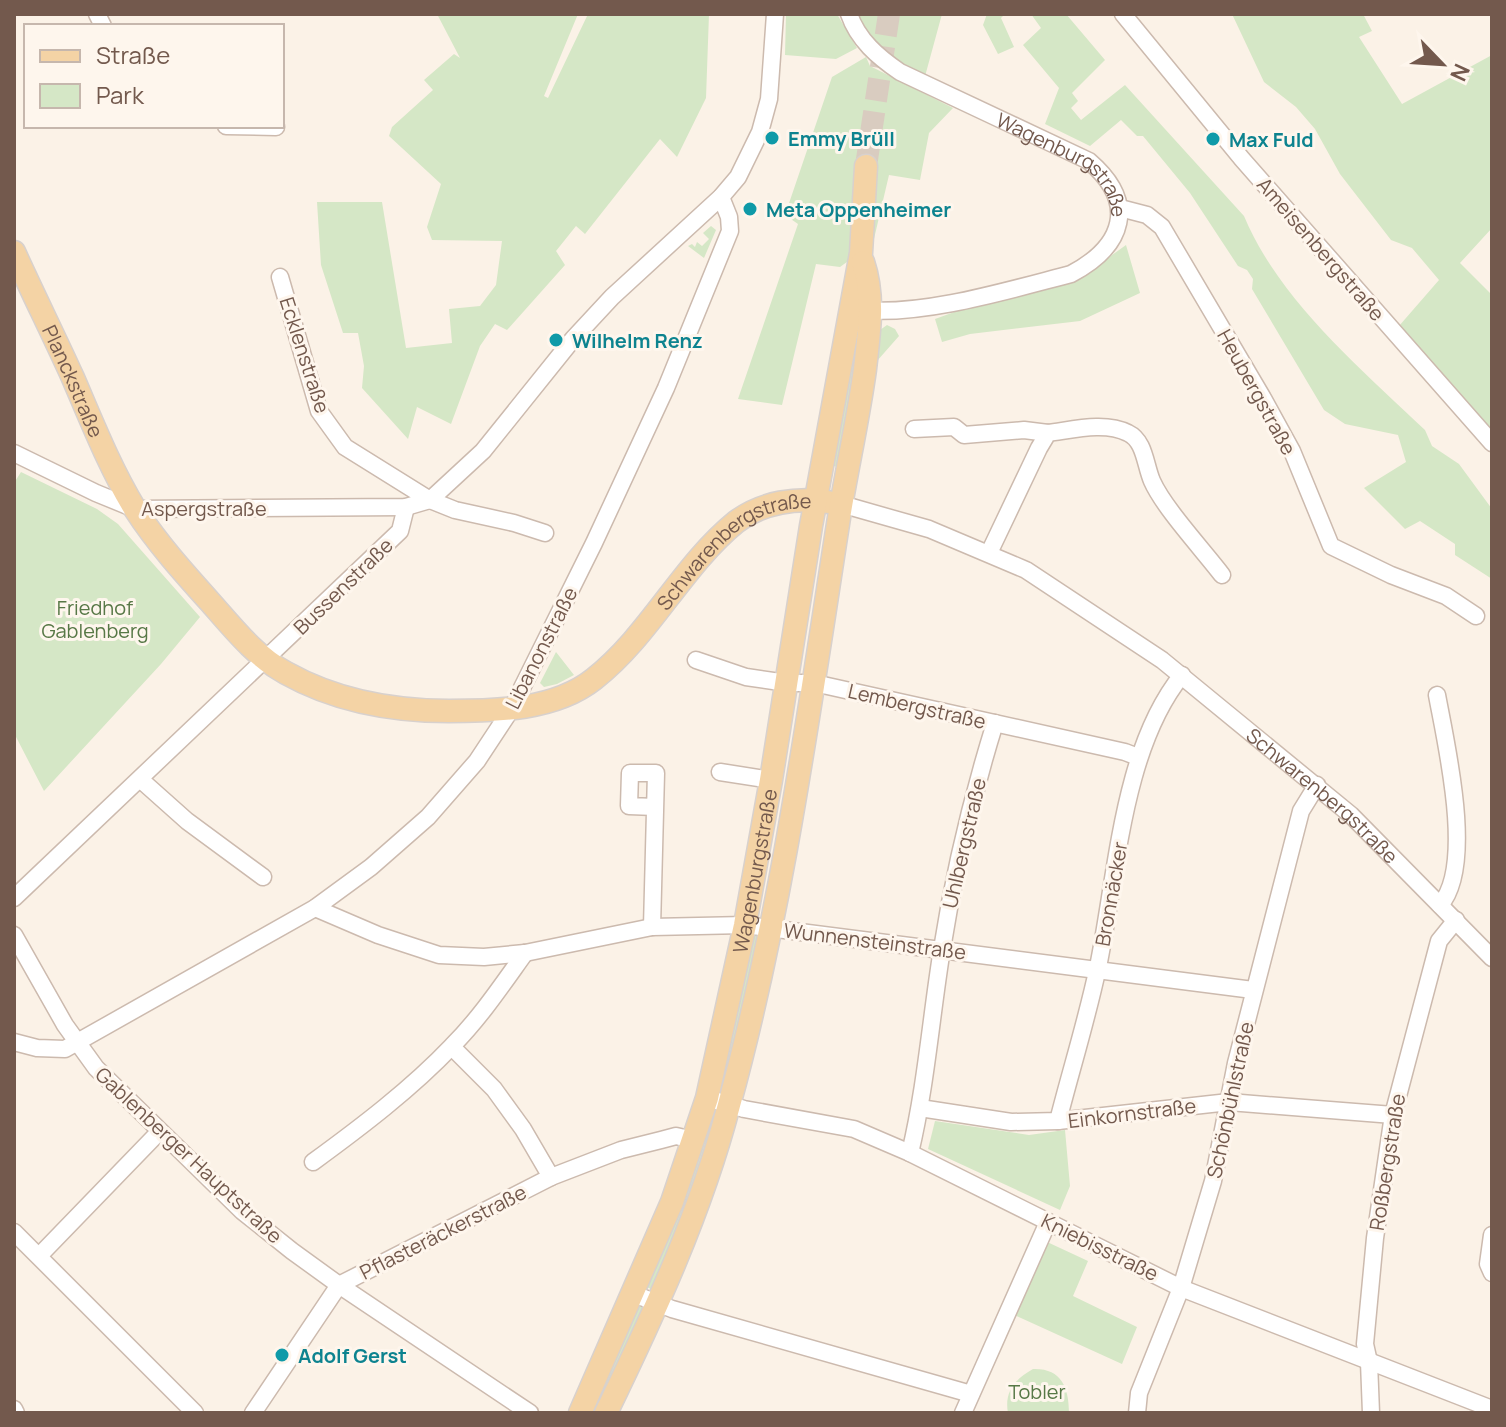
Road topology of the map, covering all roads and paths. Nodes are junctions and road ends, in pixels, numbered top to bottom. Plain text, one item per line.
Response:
1 (775, 14) edge
2 (849, 14) edge
3 (1123, 14) edge
4 (866, 166) tunnel mouth
5 (721, 197) junction
6 (1120, 208) junction
7 (14, 252) edge
8 (280, 277) dead end
9 (861, 310) junction
10 (914, 429) dead end
11 (1048, 433) junction
12 (1492, 443) edge
13 (14, 453) edge
14 (430, 500) junction
15 (817, 500) junction
16 (841, 504) junction
17 (406, 507) junction
18 (135, 509) junction
19 (545, 533) dead end
20 (989, 553) junction
21 (1222, 575) dead end
22 (1476, 616) dead end
23 (266, 660) junction
24 (696, 660) dead end
25 (1182, 675) junction
26 (787, 683) junction
27 (814, 683) junction
28 (1437, 695) dead end
29 (512, 708) junction
30 (995, 723) junction
31 (1138, 757) junction
32 (720, 772) dead end
33 (141, 780) junction
34 (771, 780) junction
35 (1317, 785) junction
36 (655, 807) dead end
37 (263, 877) dead end
38 (14, 898) edge
39 (1440, 905) junction
40 (315, 908) junction
41 (1456, 920) junction
42 (745, 925) junction
43 (652, 927) junction
44 (771, 928) junction
45 (14, 935) edge
46 (942, 949) junction
47 (525, 953) junction
48 (1492, 958) edge
49 (1097, 968) junction
50 (1253, 990) junction
51 (14, 1042) edge
52 (76, 1043) junction
53 (452, 1047) junction
54 (707, 1098) junction
55 (1229, 1102) junction
56 (730, 1105) junction
57 (920, 1108) junction
58 (1393, 1115) junction
59 (1058, 1121) junction
60 (160, 1131) junction
61 (693, 1140) junction
62 (910, 1153) junction
63 (313, 1162) dead end
64 (551, 1177) junction
65 (1048, 1222) junction
66 (14, 1232) edge
67 (1492, 1235) edge
68 (39, 1256) junction
69 (1492, 1273) edge
70 (339, 1285) junction
71 (1181, 1288) junction
72 (634, 1294) junction
73 (657, 1304) junction
74 (1369, 1362) junction
75 (971, 1394) junction
76 (1492, 1409) edge
77 (195, 1413) edge
78 (253, 1413) edge
79 (530, 1413) edge
80 (580, 1413) edge
81 (606, 1413) edge
82 (963, 1413) edge
83 (1137, 1413) edge
84 (1371, 1413) edge

1 - 5 street
2 - 6 street, Wagenburgstraße
3 - 12 street, Ameisenbergstraße
4 - 9 main road, Wagenburgstraße
5 - 14 street
5 - 29 street, Libanonstraße
6 - 9 street, Wagenburgstraße
6 - 22 street, Heubergstraße
7 - 18 main road, Planckstraße
8 - 14 street, Ecklenstraße
9 - 15 main road, Wagenburgstraße
9 - 16 main road, Wagenburgstraße
10 - 11 street
11 - 20 street
11 - 21 street
13 - 18 street, Aspergstraße
14 - 17 street
14 - 19 street, Ecklenstraße
15 - 16 main road, Schwarenbergstraße
15 - 26 main road, Wagenburgstraße
15 - 29 main road, Schwarenbergstraße
16 - 20 street, Schwarenbergstraße
16 - 27 main road, Wagenburgstraße
17 - 18 street, Aspergstraße
17 - 23 street, Bussenstraße
18 - 23 main road, Schwarenbergstraße
20 - 25 street, Schwarenbergstraße
23 - 29 main road, Schwarenbergstraße
23 - 33 street, Bussenstraße
24 - 26 street, Lembergstraße
25 - 31 street, Bronnäcker
25 - 35 street, Schwarenbergstraße
26 - 27 street, Lembergstraße
26 - 34 main road, Wagenburgstraße
27 - 30 street, Lembergstraße
27 - 44 main road, Wagenburgstraße
28 - 39 street
29 - 40 street, Libanonstraße
30 - 31 street, Lembergstraße
30 - 46 street, Uhlbergstraße
31 - 49 street, Bronnäcker
32 - 34 street
33 - 37 street
33 - 38 street, Bussenstraße
34 - 42 main road, Wagenburgstraße
35 - 39 street, Schwarenbergstraße
35 - 50 street, Schönbühlstraße
36 - 43 street
39 - 41 street, Schwarenbergstraße
40 - 47 street, Wunnensteinstraße
40 - 52 street, Libanonstraße
41 - 48 street, Schwarenbergstraße
41 - 58 street, Roßbergstraße
42 - 43 street, Wunnensteinstraße
42 - 44 street, Wunnensteinstraße
42 - 54 main road, Wagenburgstraße
43 - 47 street, Wunnensteinstraße
44 - 46 street, Wunnensteinstraße
44 - 56 main road, Wagenburgstraße
45 - 52 street, Gablenberger Hauptstraße
46 - 49 street, Wunnensteinstraße
46 - 57 street, Uhlbergstraße
47 - 53 street
49 - 50 street, Wunnensteinstraße
49 - 59 street, Bronnäcker
50 - 55 street, Schönbühlstraße
51 - 52 street, Libanonstraße
52 - 60 street, Gablenberger Hauptstraße
53 - 63 street
53 - 64 street
54 - 56 street, Kniebisstraße
54 - 61 main road, Wagenburgstraße
55 - 58 street, Einkornstraße
55 - 59 street, Einkornstraße
55 - 71 street, Schönbühlstraße
56 - 62 street, Kniebisstraße
56 - 73 main road, Wagenburgstraße
57 - 59 street, Einkornstraße
57 - 62 street, Uhlbergstraße
58 - 74 street, Roßbergstraße
60 - 68 street
60 - 70 street, Gablenberger Hauptstraße
61 - 64 street, Pflasteräckerstraße
61 - 72 main road, Wagenburgstraße
62 - 65 street, Kniebisstraße
64 - 70 street, Pflasteräckerstraße
65 - 71 street, Kniebisstraße
65 - 75 street
66 - 68 street
67 - 69 street
68 - 77 street
70 - 78 street, Pflasteräckerstraße
70 - 79 street, Gablenberger Hauptstraße
71 - 74 street, Kniebisstraße
71 - 83 street, Schönbühlstraße
72 - 73 street
72 - 80 main road, Wagenburgstraße
73 - 75 street
73 - 81 main road, Wagenburgstraße
74 - 76 street, Kniebisstraße
74 - 84 street, Roßbergstraße
75 - 82 street

